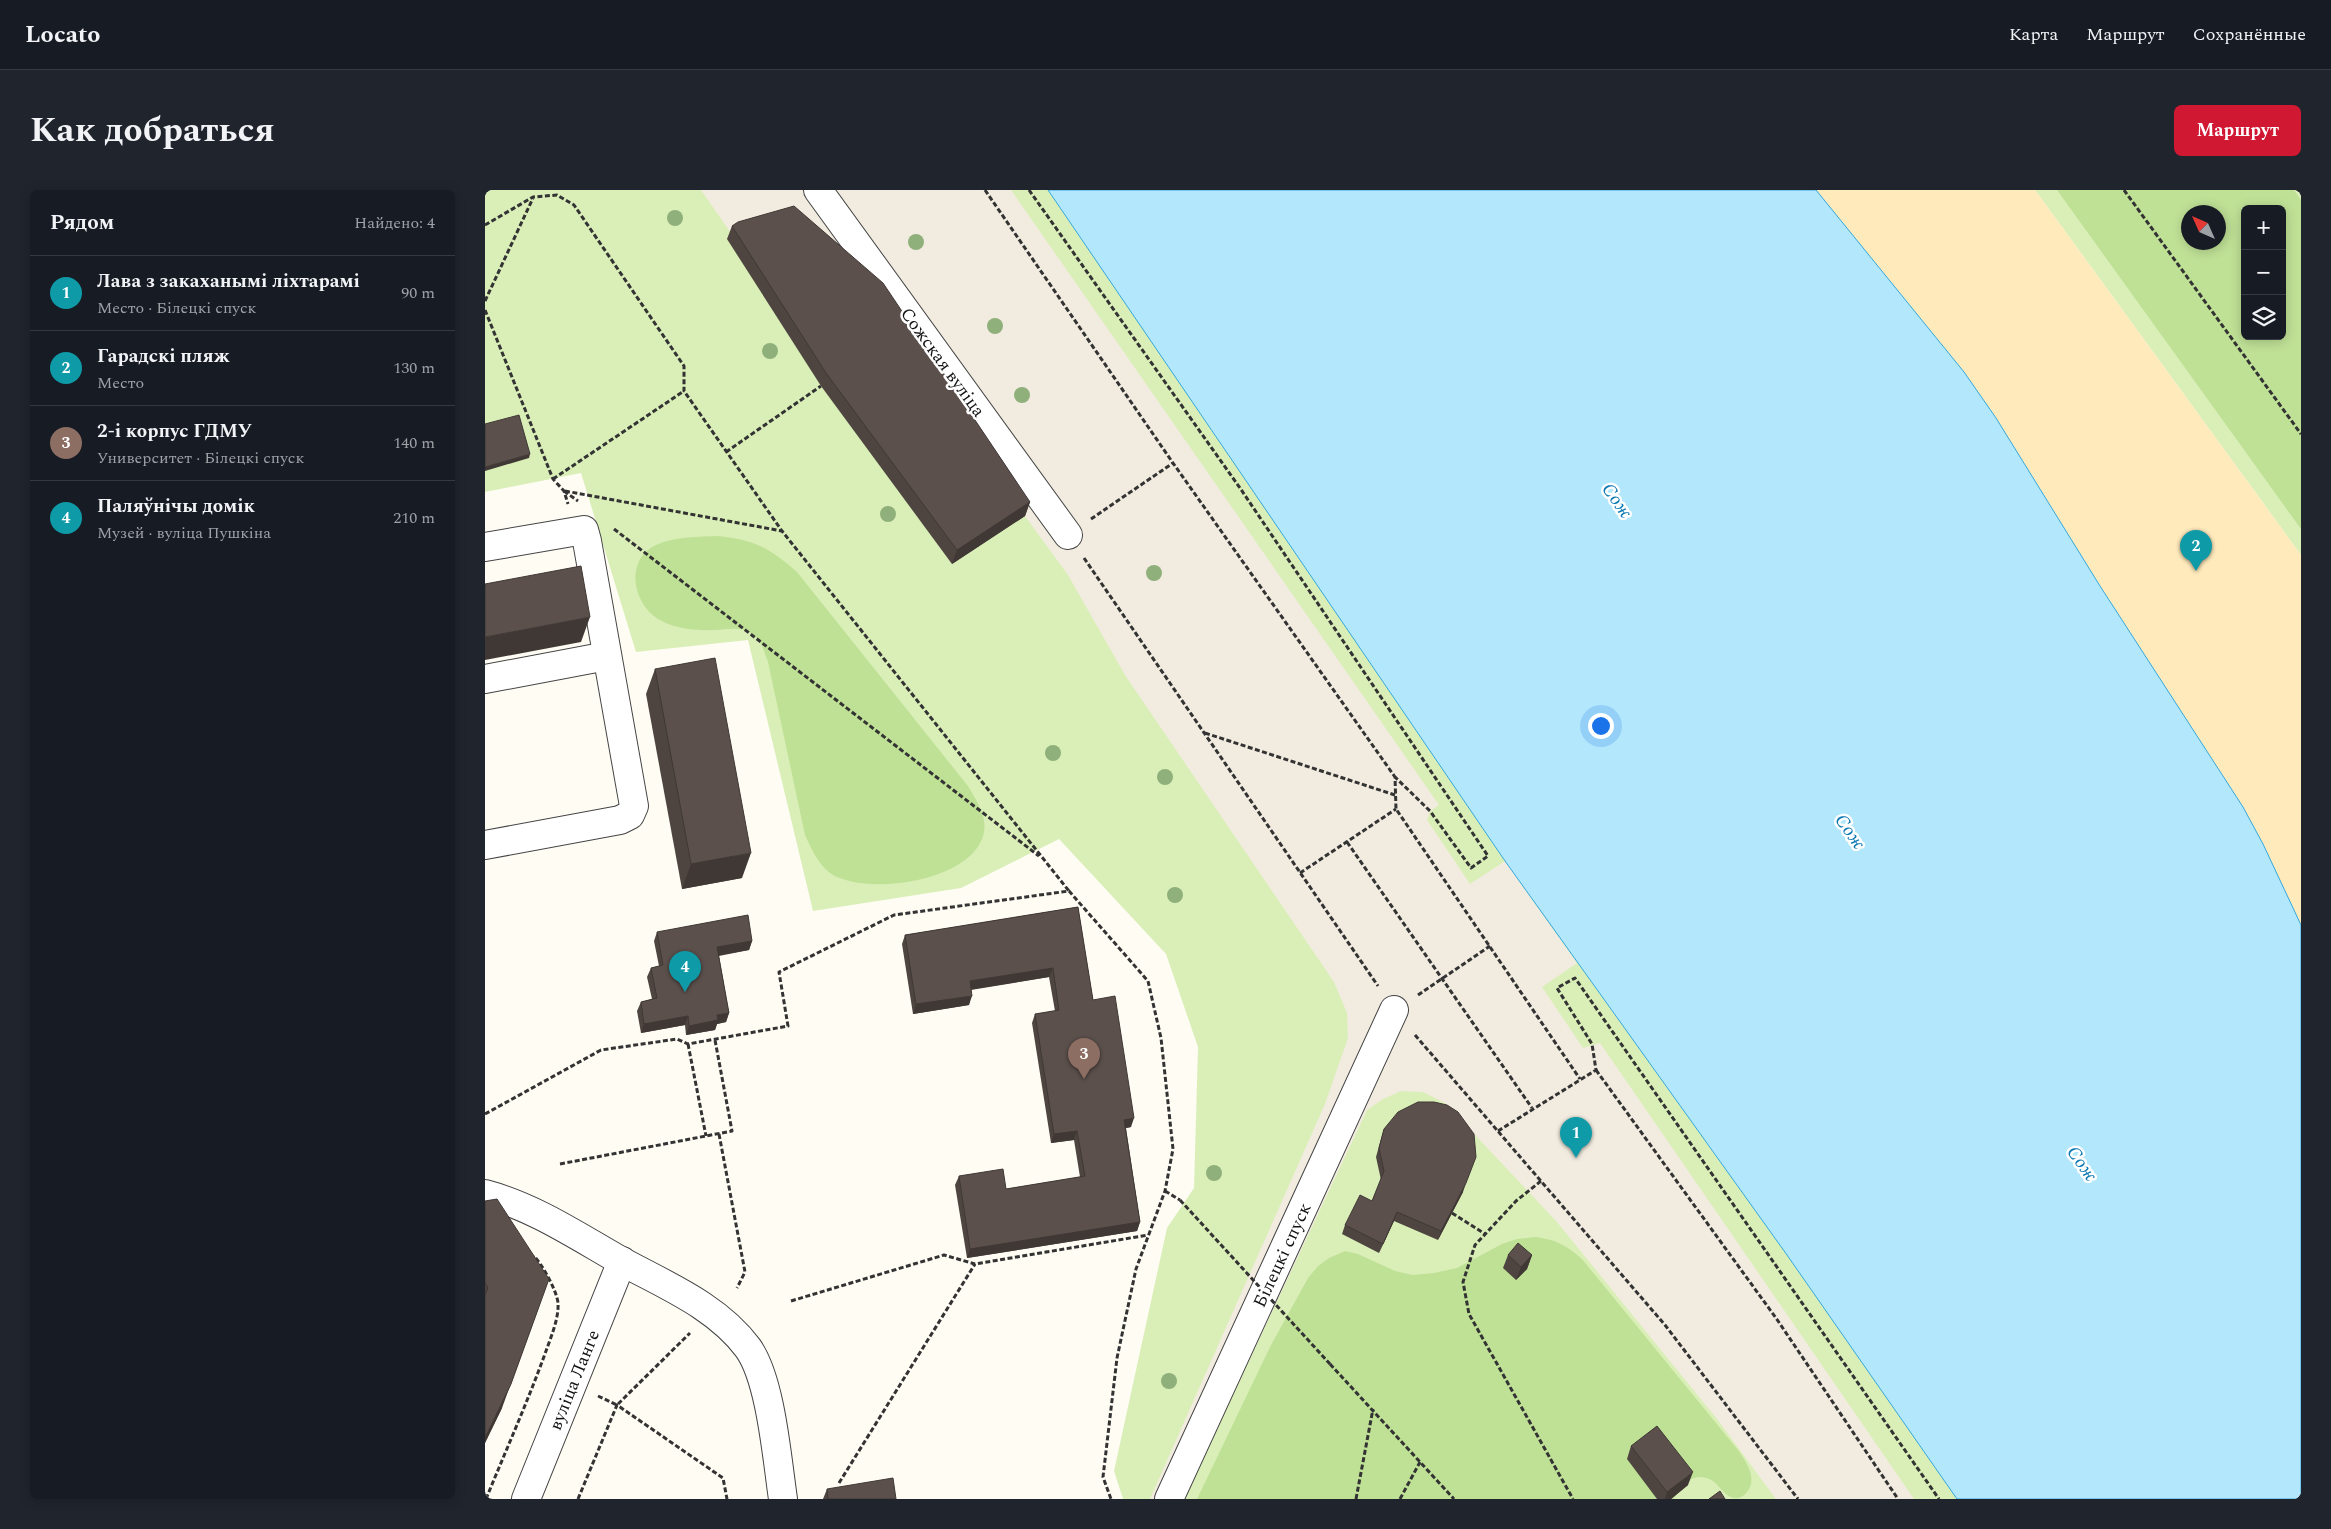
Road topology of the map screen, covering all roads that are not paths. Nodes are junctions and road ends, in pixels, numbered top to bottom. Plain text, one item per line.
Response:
1 (818, 190) edge
2 (1068, 535) road end
3 (485, 547) edge
4 (607, 656) junction
5 (485, 679) edge
6 (485, 844) edge
7 (1394, 1010) road end
8 (485, 1194) edge
9 (622, 1261) junction
10 (526, 1499) edge
11 (783, 1499) edge
12 (1169, 1499) edge

1 - 2 street, Сожская вуліца
3 - 4 street
4 - 5 street
4 - 6 street
7 - 12 street, Білецкі спуск
8 - 9 street
9 - 10 street, вуліца Ланге
9 - 11 street

